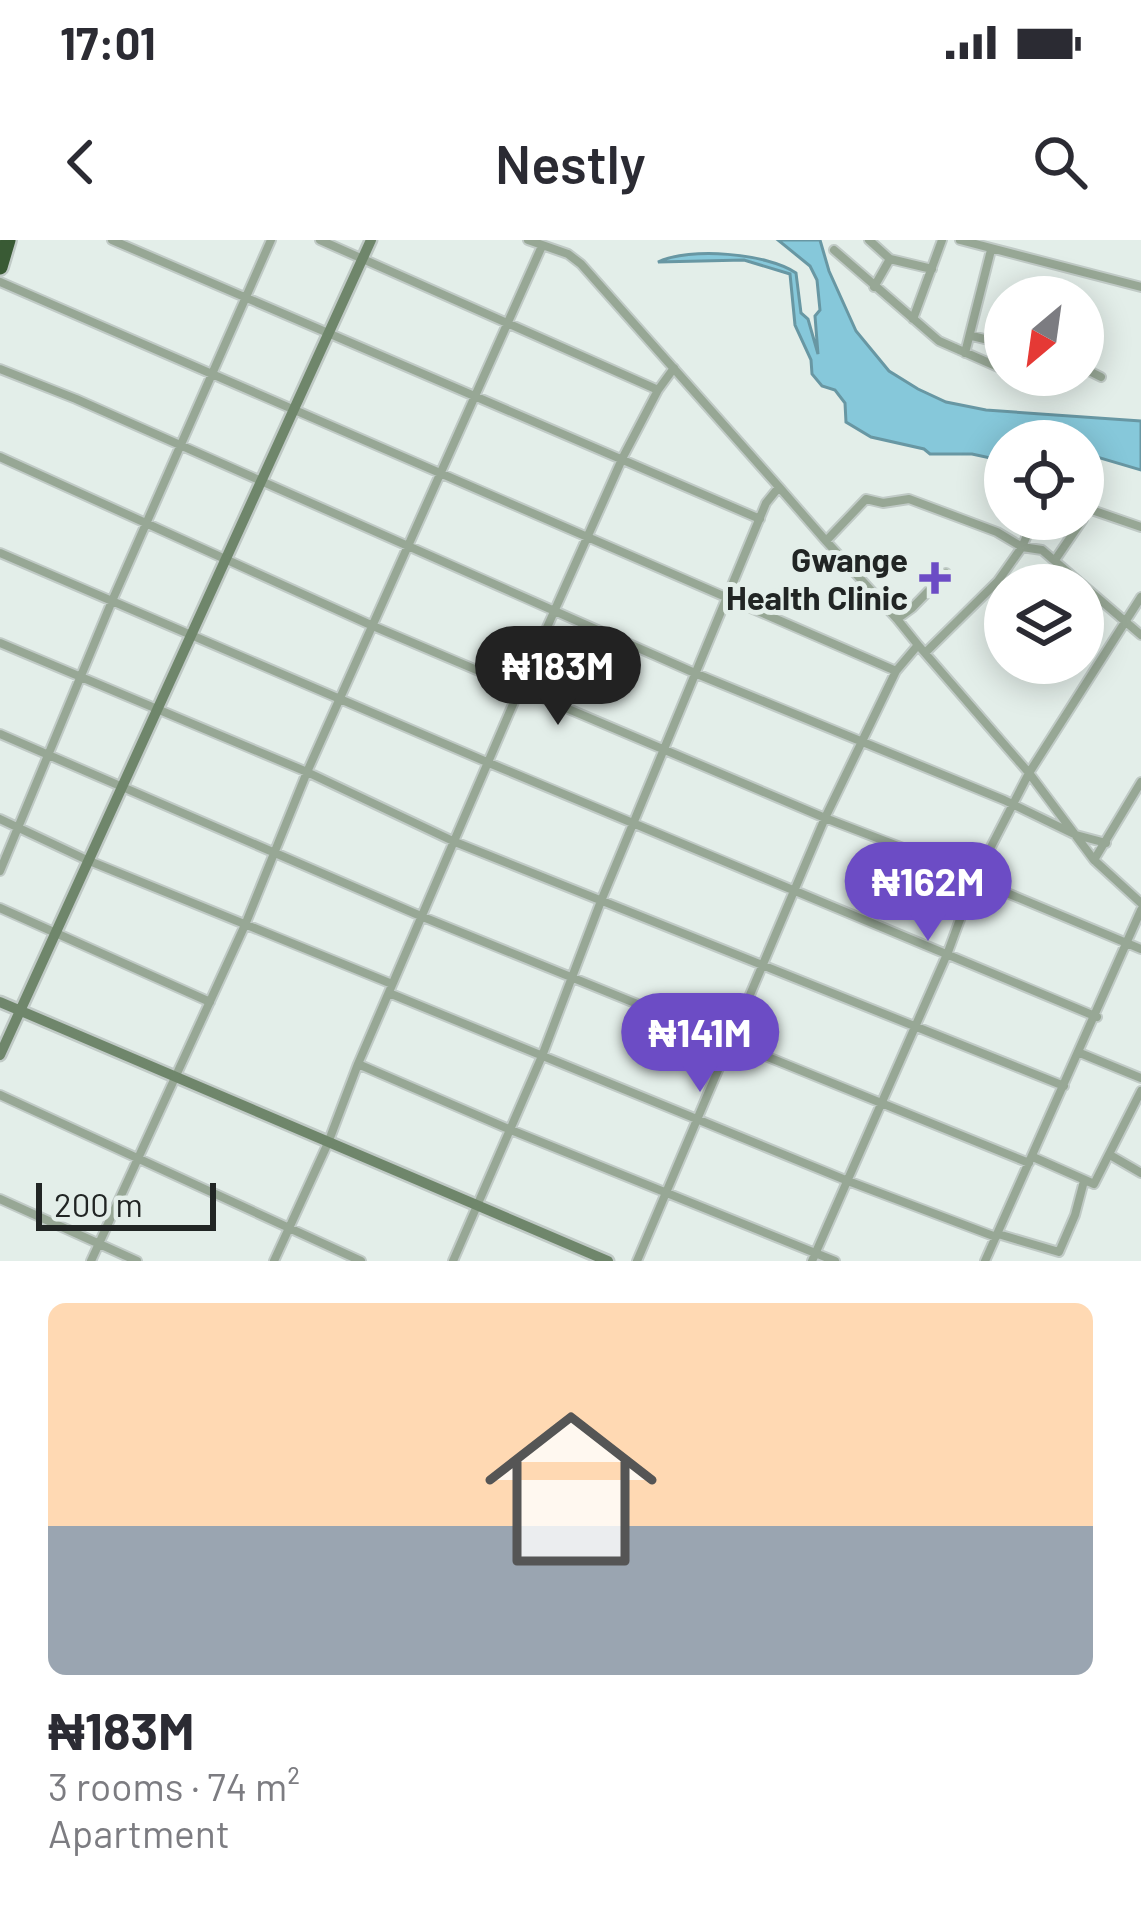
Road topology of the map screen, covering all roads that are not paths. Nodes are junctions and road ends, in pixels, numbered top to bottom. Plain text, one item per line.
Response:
1 (8, 240) edge
2 (112, 240) edge
3 (271, 240) edge
4 (320, 240) edge
5 (370, 240) edge
6 (528, 240) edge
7 (869, 240) edge
8 (941, 240) edge
9 (960, 240) edge
10 (557, 245) edge
11 (542, 246) junction
12 (833, 250) dead end
13 (991, 250) junction
14 (362, 258) junction
15 (890, 259) junction
16 (0, 267) edge
17 (932, 269) junction
18 (0, 282) edge
19 (874, 287) junction
20 (1141, 287) edge
21 (246, 298) junction
22 (913, 319) junction
23 (507, 325) junction
24 (327, 333) junction
25 (972, 336) junction
26 (984, 339) edge
27 (965, 353) junction
28 (984, 361) edge
29 (674, 368) junction
30 (0, 369) edge
31 (211, 374) junction
32 (658, 391) junction
33 (477, 398) junction
34 (294, 410) junction
35 (180, 446) junction
36 (0, 458) edge
37 (623, 458) junction
38 (443, 473) junction
39 (261, 482) junction
40 (778, 487) junction
41 (1104, 518) edge
42 (760, 519) junction
43 (147, 523) junction
44 (1141, 527) edge
45 (588, 537) junction
46 (1025, 540) edge
47 (1067, 540) edge
48 (826, 541) junction
49 (409, 545) junction
50 (1022, 547) junction
51 (0, 553) edge
52 (226, 558) junction
53 (1055, 560) junction
54 (946, 573) dead end
55 (729, 596) junction
56 (1141, 597) edge
57 (112, 601) junction
58 (554, 613) junction
59 (897, 619) junction
60 (1126, 624) junction
61 (373, 626) junction
62 (191, 634) junction
63 (1141, 635) edge
64 (0, 643) edge
65 (922, 649) junction
66 (896, 671) junction
67 (697, 674) junction
68 (81, 677) junction
69 (520, 688) junction
70 (341, 698) junction
71 (157, 712) junction
72 (0, 734) edge
73 (862, 741) junction
74 (665, 751) junction
75 (48, 754) junction
76 (489, 763) junction
77 (307, 772) junction
78 (1029, 773) junction
79 (1141, 782) edge
80 (123, 785) junction
81 (1011, 807) junction
82 (825, 818) junction
83 (0, 819) edge
84 (634, 822) junction
85 (17, 826) junction
86 (1076, 835) junction
87 (454, 842) junction
88 (1106, 843) junction
89 (273, 852) junction
90 (87, 860) junction
91 (1094, 860) junction
92 (0, 871) edge
93 (976, 876) junction
94 (794, 890) junction
95 (601, 901) junction
96 (1141, 906) edge
97 (0, 908) edge
98 (423, 917) junction
99 (245, 925) junction
100 (54, 934) junction
101 (1128, 942) junction
102 (1141, 949) edge
103 (948, 952) junction
104 (762, 963) junction
105 (573, 980) junction
106 (391, 989) junction
107 (0, 1002) edge
108 (210, 1002) junction
109 (20, 1011) junction
110 (1096, 1017) junction
111 (914, 1028) junction
112 (728, 1042) junction
113 (1080, 1053) junction
114 (0, 1055) edge
115 (542, 1056) junction
116 (358, 1064) junction
117 (176, 1077) junction
118 (1141, 1078) edge
119 (1064, 1086) junction
120 (1141, 1091) edge
121 (0, 1094) edge
122 (880, 1105) junction
123 (697, 1117) junction
124 (511, 1130) junction
125 (328, 1143) junction
126 (1110, 1155) junction
127 (139, 1159) junction
128 (1031, 1160) junction
129 (1141, 1173) edge
130 (848, 1181) junction
131 (1084, 1181) junction
132 (666, 1192) junction
133 (0, 1198) edge
134 (477, 1207) junction
135 (289, 1230) junction
136 (997, 1235) junction
137 (98, 1244) junction
138 (813, 1257) edge
139 (91, 1261) edge
140 (137, 1261) edge
141 (274, 1261) edge
142 (361, 1261) edge
143 (453, 1261) edge
144 (608, 1261) edge
145 (637, 1261) edge
146 (836, 1261) edge
147 (986, 1261) edge

1 - 16 highway
2 - 21 street
3 - 21 street
4 - 14 street
5 - 14 main road
6 - 11 street
7 - 15 street
8 - 17 street
9 - 13 street
10 - 11 street
10 - 29 street
11 - 23 street
12 - 19 street
13 - 20 street
13 - 25 street
14 - 23 street
14 - 24 main road
15 - 17 street
15 - 19 street
17 - 22 street
18 - 31 street
19 - 22 street
21 - 24 street
21 - 31 street
22 - 27 street
23 - 32 street
23 - 33 street
24 - 33 street
24 - 34 main road
25 - 26 street
25 - 27 street
27 - 28 street
29 - 32 street
29 - 40 street
30 - 35 street
31 - 34 street
31 - 35 street
32 - 37 street
33 - 37 street
33 - 38 street
34 - 38 street
34 - 39 main road
35 - 39 street
35 - 43 street
36 - 43 street
37 - 42 street
37 - 45 street
38 - 45 street
38 - 49 street
39 - 49 street
39 - 52 main road
40 - 42 street
40 - 48 street
41 - 44 street
42 - 55 street
43 - 52 street
43 - 57 street
45 - 55 street
45 - 58 street
46 - 50 street
47 - 53 street
48 - 50 street
48 - 59 street
49 - 58 street
49 - 61 street
50 - 53 street
50 - 65 street
51 - 57 street
52 - 61 street
52 - 62 main road
53 - 60 street
54 - 59 street
55 - 66 street
55 - 67 street
56 - 60 street
57 - 62 street
57 - 68 street
58 - 67 street
58 - 69 street
59 - 65 street
60 - 63 street
60 - 78 street
61 - 69 street
61 - 70 street
62 - 70 street
62 - 71 main road
64 - 68 street
65 - 66 street
65 - 78 street
66 - 73 street
67 - 73 street
67 - 74 street
68 - 71 street
68 - 75 street
69 - 74 street
69 - 76 street
70 - 76 street
70 - 77 street
71 - 77 street
71 - 80 main road
72 - 75 street
73 - 81 street
73 - 82 street
74 - 82 street
74 - 84 street
75 - 80 street
75 - 85 street
76 - 84 street
76 - 87 street
77 - 87 street
77 - 89 street
78 - 81 street
78 - 86 street
79 - 88 street
80 - 89 street
80 - 90 main road
81 - 86 street
81 - 93 street
82 - 93 street
82 - 94 street
83 - 85 street
84 - 94 street
84 - 95 street
85 - 90 street
85 - 92 street
86 - 88 street
86 - 91 street
87 - 95 street
87 - 98 street
88 - 91 street
89 - 98 street
89 - 99 street
90 - 99 street
90 - 100 main road
91 - 96 street
93 - 101 street
93 - 103 street
94 - 103 street
94 - 104 street
95 - 104 street
95 - 105 street
96 - 101 street
97 - 100 street
98 - 105 street
98 - 106 street
99 - 106 street
99 - 108 street
100 - 108 street
100 - 109 main road
101 - 102 street
101 - 110 street
103 - 110 street
103 - 111 street
104 - 111 street
104 - 112 street
105 - 112 street
105 - 115 street
106 - 115 street
106 - 116 street
107 - 109 main road
108 - 117 street
109 - 114 main road
109 - 117 main road
110 - 113 street
111 - 119 street
111 - 122 street
112 - 122 street
112 - 123 street
113 - 118 street
113 - 119 street
115 - 123 street
115 - 124 street
116 - 124 street
116 - 125 street
117 - 125 main road
117 - 127 street
119 - 128 street
120 - 126 street
121 - 127 street
122 - 128 street
122 - 130 street
123 - 130 street
123 - 132 street
124 - 132 street
124 - 134 street
125 - 134 main road
125 - 135 street
126 - 129 street
126 - 131 street
127 - 135 street
127 - 137 street
128 - 131 street
128 - 136 street
130 - 136 street
130 - 138 street
131 - 136 street
132 - 138 street
132 - 145 street
133 - 137 street
134 - 143 street
134 - 144 main road
135 - 141 street
135 - 142 street
136 - 147 street
137 - 139 street
137 - 140 street
138 - 146 street

